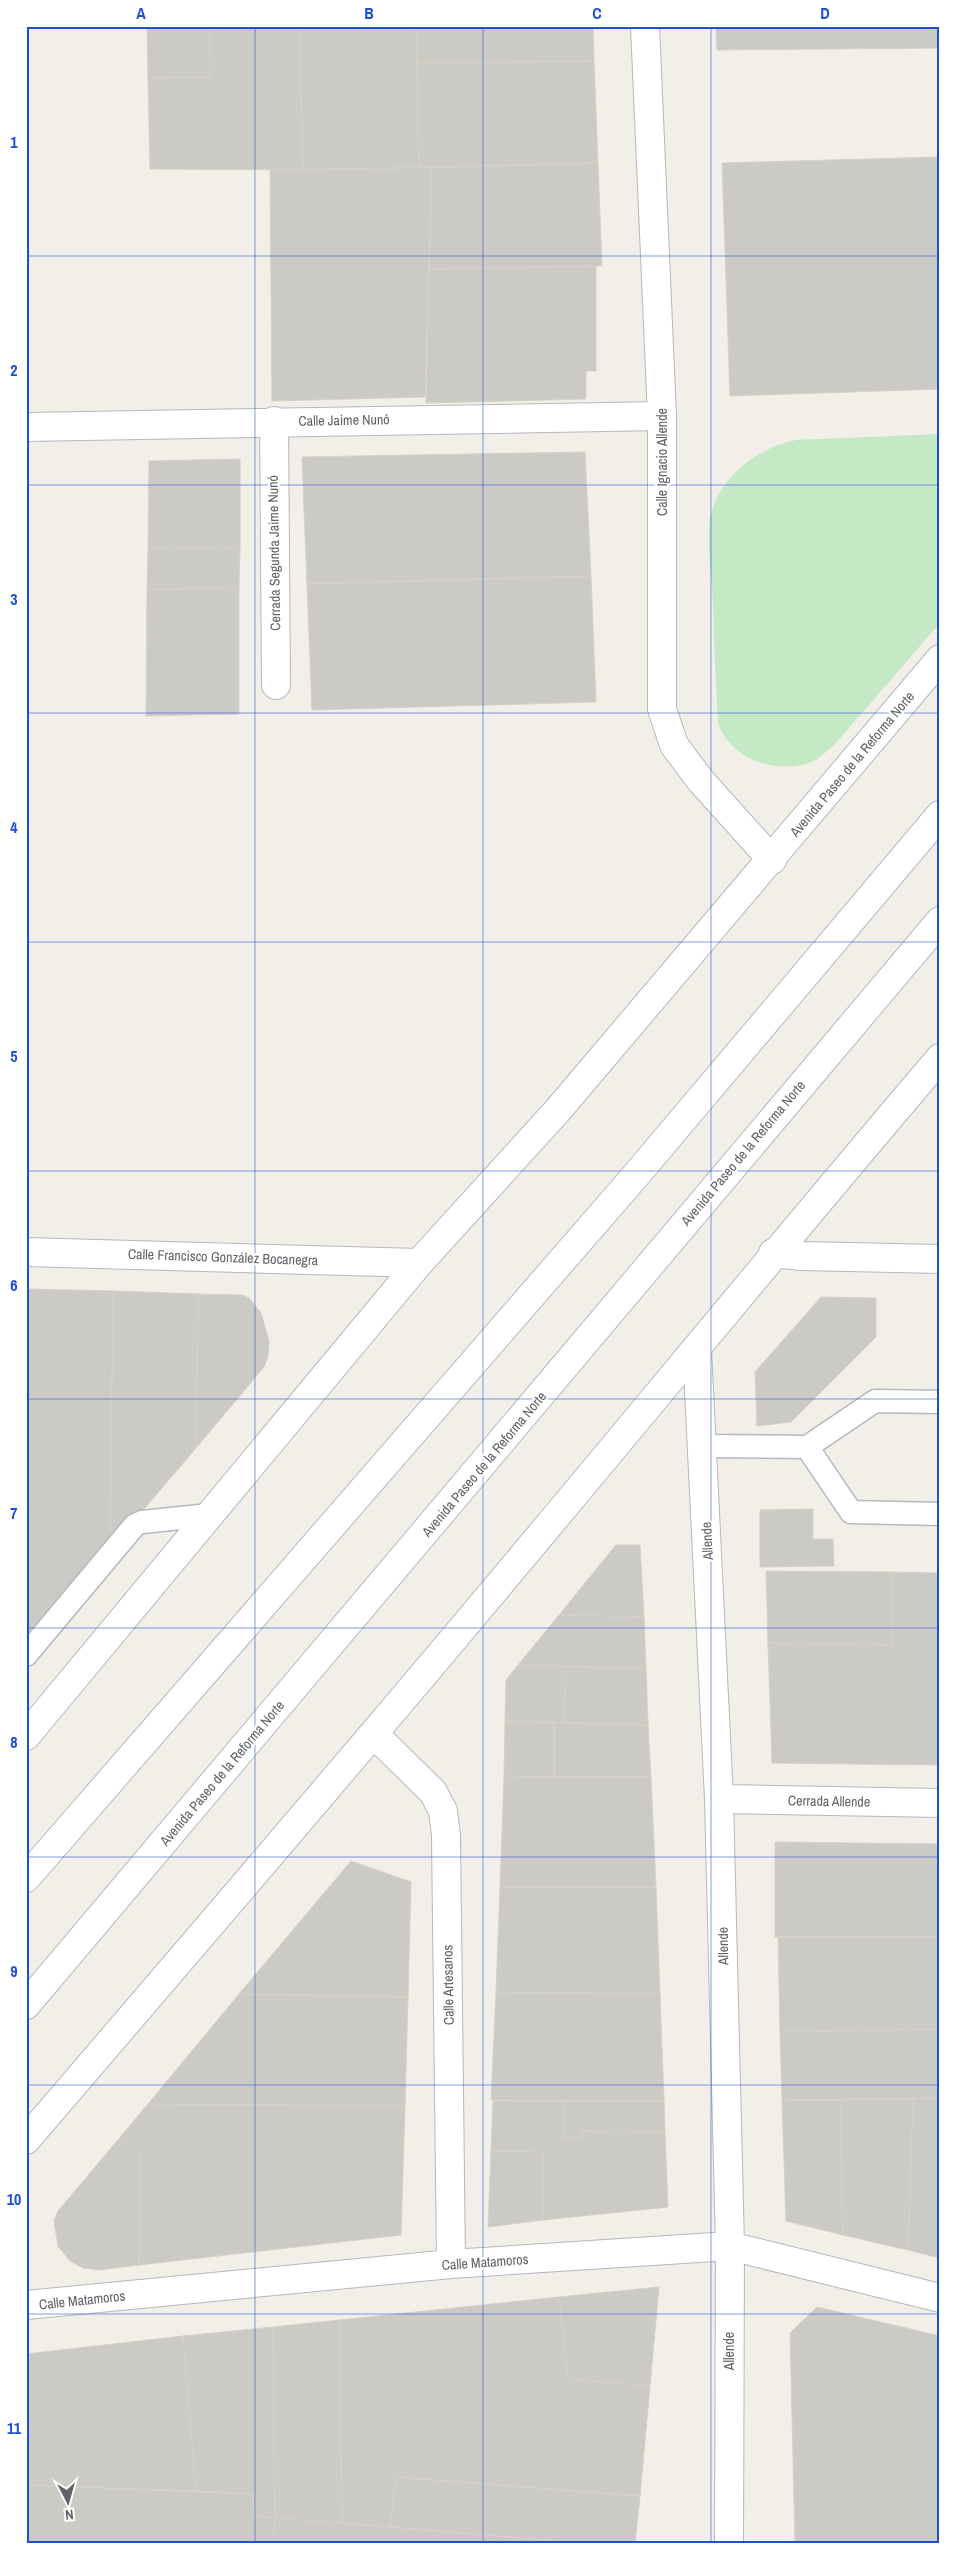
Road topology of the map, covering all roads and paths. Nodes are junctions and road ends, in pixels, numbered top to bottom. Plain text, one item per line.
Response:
1 (645, 26) edge
2 (662, 416) junction
3 (274, 421) junction
4 (26, 426) edge
5 (940, 660) edge
6 (276, 685) dead end
7 (940, 815) edge
8 (772, 860) junction
9 (940, 921) edge
10 (940, 1058) edge
11 (26, 1252) edge
12 (774, 1253) junction
13 (940, 1259) edge
14 (419, 1263) junction
15 (697, 1349) junction
16 (940, 1402) edge
17 (703, 1446) junction
18 (807, 1446) junction
19 (940, 1514) edge
20 (210, 1515) junction
21 (26, 1655) edge
22 (374, 1734) junction
23 (26, 1736) edge
24 (719, 1799) junction
25 (940, 1803) edge
26 (26, 1878) edge
27 (26, 2005) edge
28 (26, 2140) edge
29 (730, 2246) junction
30 (451, 2264) junction
31 (940, 2298) edge
32 (26, 2305) edge
33 (728, 2544) edge

1 - 2 street, Calle Ignacio Allende
2 - 3 street, Calle Jaime Nunó
2 - 8 street, Calle Ignacio Allende
3 - 4 street, Calle Jaime Nunó
3 - 6 street, Cerrada Segunda Jaime Nunó
5 - 8 street, Avenida Paseo de la Reforma Norte
7 - 26 street
8 - 14 street, Avenida Paseo de la Reforma Norte
9 - 27 street, Avenida Paseo de la Reforma Norte
10 - 12 street
11 - 14 street, Calle Francisco González Bocanegra
12 - 13 street
12 - 15 street
14 - 20 street, Avenida Paseo de la Reforma Norte
15 - 17 street, Allende
15 - 22 street
16 - 18 lane
17 - 18 lane
17 - 24 street, Allende
18 - 19 lane
20 - 21 lane
20 - 23 street, Avenida Paseo de la Reforma Norte
22 - 28 street
22 - 30 street, Calle Artesanos
24 - 25 street, Cerrada Allende
24 - 29 street, Allende
29 - 30 street, Calle Matamoros
29 - 31 street, Calle Matamoros
29 - 33 street, Allende
30 - 32 street, Calle Matamoros

